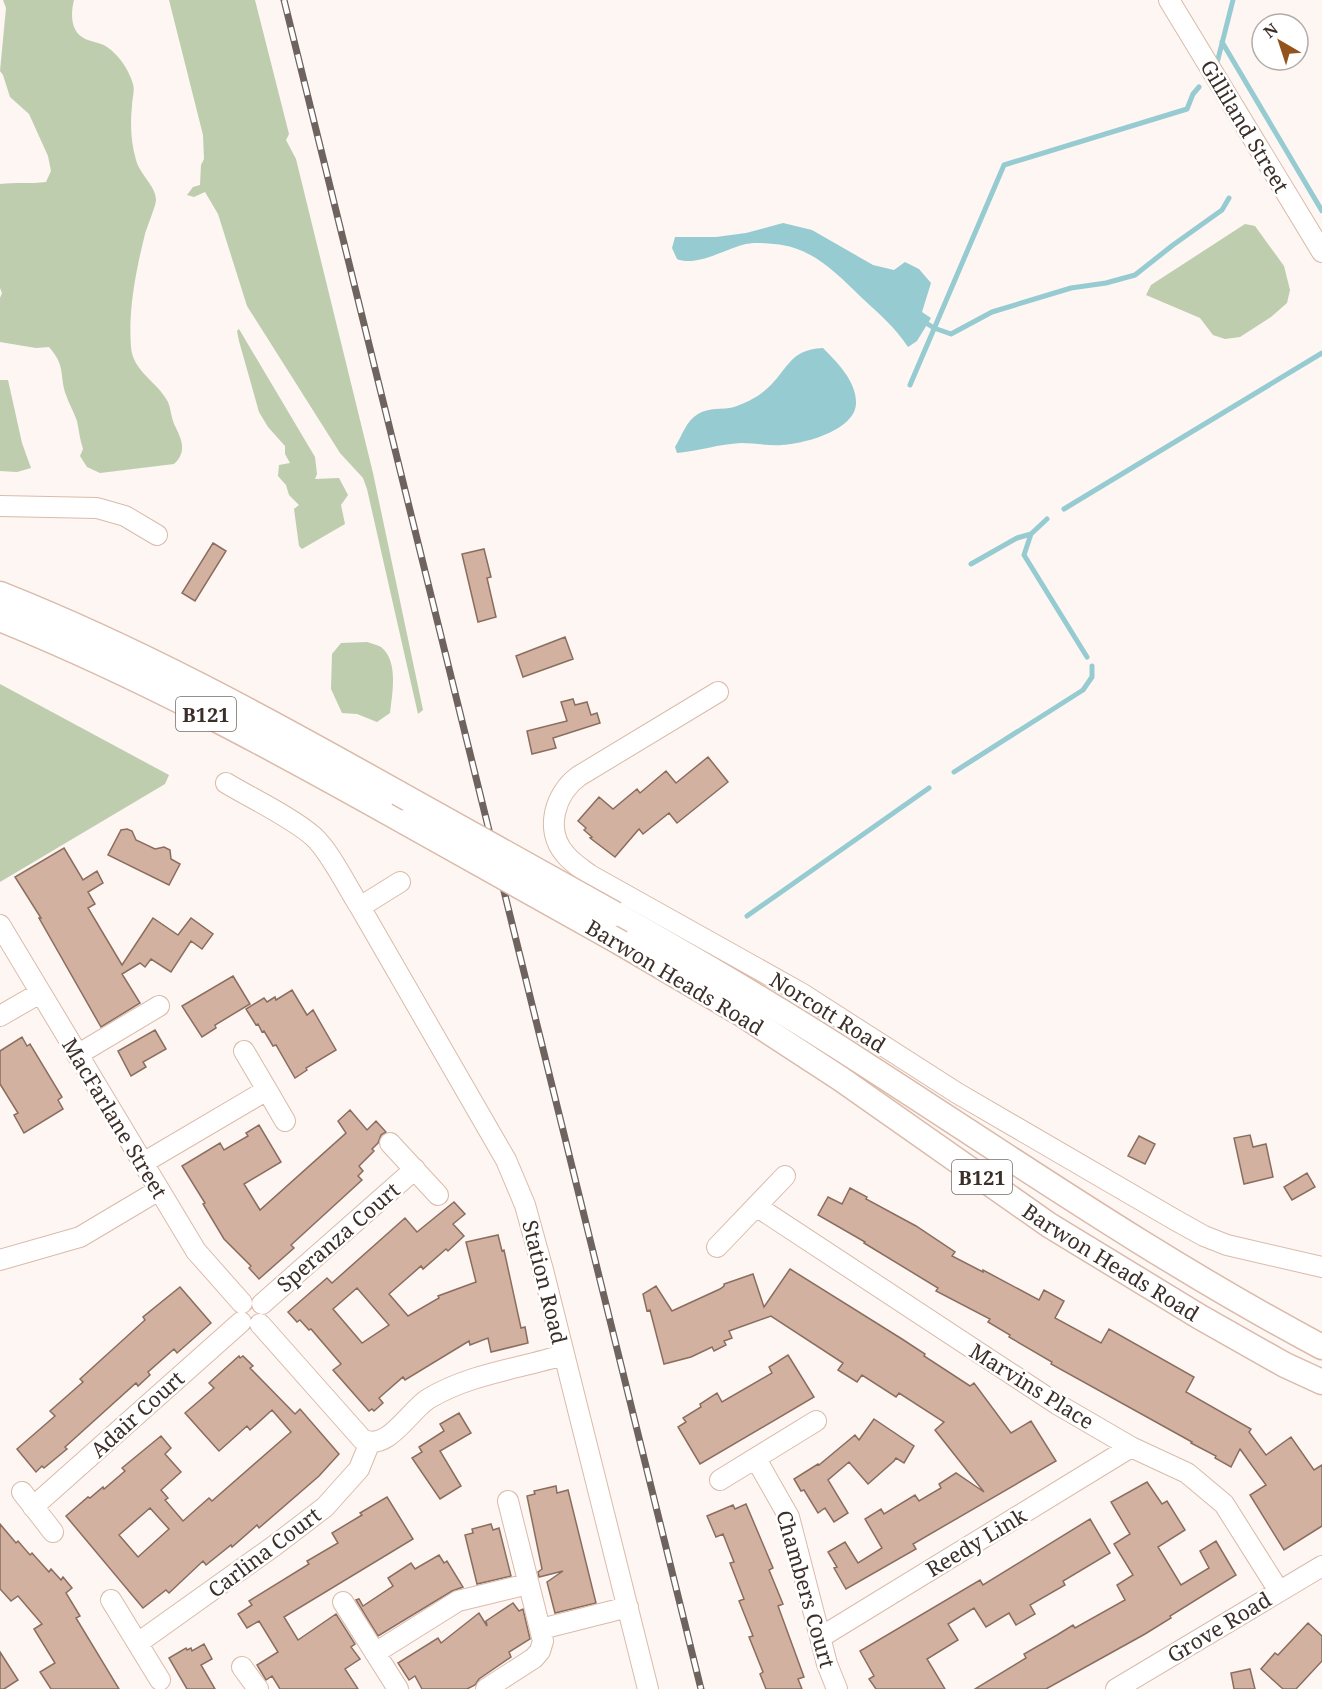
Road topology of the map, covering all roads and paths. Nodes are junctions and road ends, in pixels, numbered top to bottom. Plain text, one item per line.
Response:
1 (1169, 0) edge
2 (1322, 252) edge
3 (0, 506) edge
4 (157, 535) dead end
5 (0, 594) edge
6 (0, 620) edge
7 (718, 692) dead end
8 (226, 783) dead end
9 (400, 882) dead end
10 (360, 907) junction
11 (0, 925) edge
12 (40, 993) junction
13 (159, 1006) dead end
14 (0, 1016) edge
15 (244, 1051) dead end
16 (77, 1055) junction
17 (267, 1090) junction
18 (285, 1121) dead end
19 (390, 1143) dead end
20 (142, 1164) junction
21 (415, 1169) junction
22 (785, 1176) dead end
23 (159, 1190) junction
24 (438, 1195) dead end
25 (756, 1206) junction
26 (717, 1246) dead end
27 (0, 1260) edge
28 (1322, 1268) edge
29 (251, 1313) junction
30 (1322, 1347) edge
31 (563, 1355) junction
32 (1322, 1382) edge
33 (816, 1421) dead end
34 (370, 1442) junction
35 (1131, 1447) junction
36 (756, 1459) junction
37 (720, 1480) dead end
38 (508, 1501) dead end
39 (52, 1532) dead end
40 (1322, 1566) edge
41 (528, 1584) junction
42 (1279, 1591) junction
43 (111, 1600) dead end
44 (343, 1602) dead end
45 (628, 1607) junction
46 (541, 1629) junction
47 (821, 1637) junction
48 (138, 1643) junction
49 (375, 1653) junction
50 (242, 1667) dead end
51 (160, 1680) dead end
52 (258, 1689) edge
53 (398, 1689) edge
54 (486, 1689) edge
55 (648, 1689) edge
56 (837, 1689) edge
57 (1116, 1689) edge

1 - 2 street, Gilliland Street
3 - 4 street
5 - 30 main road, Barwon Heads Road / B121, bridge
6 - 32 main road, Barwon Heads Road / B121, bridge
7 - 28 street, Norcott Road
8 - 10 street, Station Road
9 - 10 street
10 - 31 street, Station Road
11 - 12 street, MacFarlane Street
12 - 14 street
12 - 16 street, MacFarlane Street
13 - 16 street
15 - 17 street
16 - 20 street, MacFarlane Street
17 - 18 street
17 - 20 street
19 - 21 street, Speranza Court
20 - 23 street, MacFarlane Street
21 - 24 street, Speranza Court
21 - 29 street, Speranza Court
22 - 25 street
23 - 27 street
23 - 29 street, MacFarlane Street
25 - 26 street
25 - 35 street, Marvins Place
29 - 34 street, MacFarlane Street
29 - 39 street, Adair Court
31 - 34 street
31 - 45 street, Station Road
33 - 36 street
34 - 48 street, Carlina Court
35 - 42 street, Marvins Place
35 - 47 street, Reedy Link
36 - 37 street
36 - 47 street, Chambers Court
38 - 41 street
40 - 42 street, Grove Road
41 - 46 street
41 - 49 street
42 - 57 street, Grove Road
43 - 48 street
44 - 49 street
45 - 46 street
45 - 55 street, Station Road
46 - 54 street
47 - 56 street, Chambers Court
48 - 51 street
49 - 53 street
50 - 52 street

